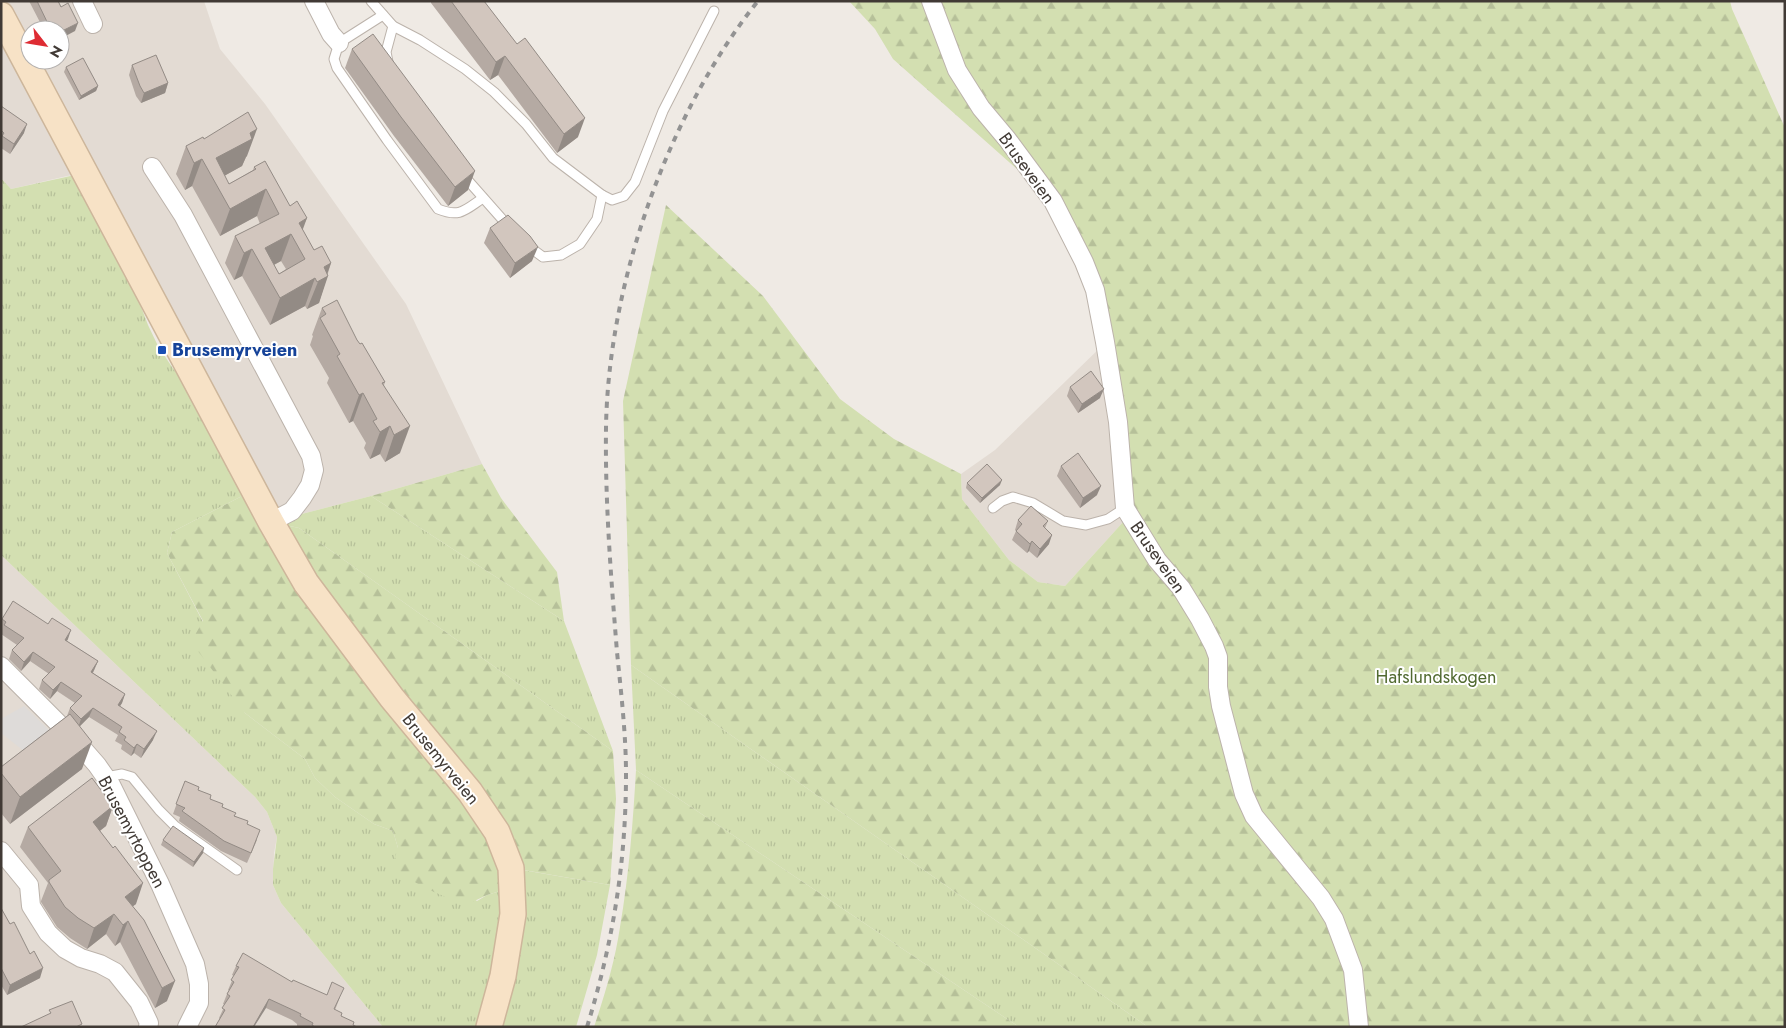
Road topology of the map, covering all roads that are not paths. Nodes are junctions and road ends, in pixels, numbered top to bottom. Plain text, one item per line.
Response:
1 (82, 1) edge
2 (314, 1) edge
3 (371, 1) edge
4 (931, 1) edge
5 (714, 11) dead end
6 (1, 15) edge
7 (383, 15) junction
8 (93, 24) dead end
9 (393, 26) junction
10 (339, 43) junction
11 (9, 47) edge
12 (390, 68) edge
13 (152, 167) dead end
14 (458, 167) edge
15 (602, 195) junction
16 (483, 198) junction
17 (993, 508) dead end
18 (1125, 508) junction
19 (271, 522) junction
20 (1, 666) edge
21 (106, 778) junction
22 (1, 851) edge
23 (237, 870) dead end
24 (148, 1027) edge
25 (187, 1027) edge
26 (489, 1027) edge
27 (1359, 1027) edge

1 - 8 street
2 - 10 street
3 - 7 lane
4 - 18 street, Bruseveien
5 - 15 lane
6 - 11 street, Brusemyrveien
7 - 9 lane
7 - 10 lane
9 - 12 lane
9 - 15 lane
10 - 16 lane
11 - 19 street, Brusemyrveien
13 - 19 street
14 - 16 lane
15 - 16 lane
17 - 18 lane
18 - 27 street, Bruseveien
19 - 26 street, Brusemyrveien
20 - 21 street, Brusemyrtoppen
21 - 23 lane
21 - 25 street, Brusemyrtoppen
22 - 24 street

